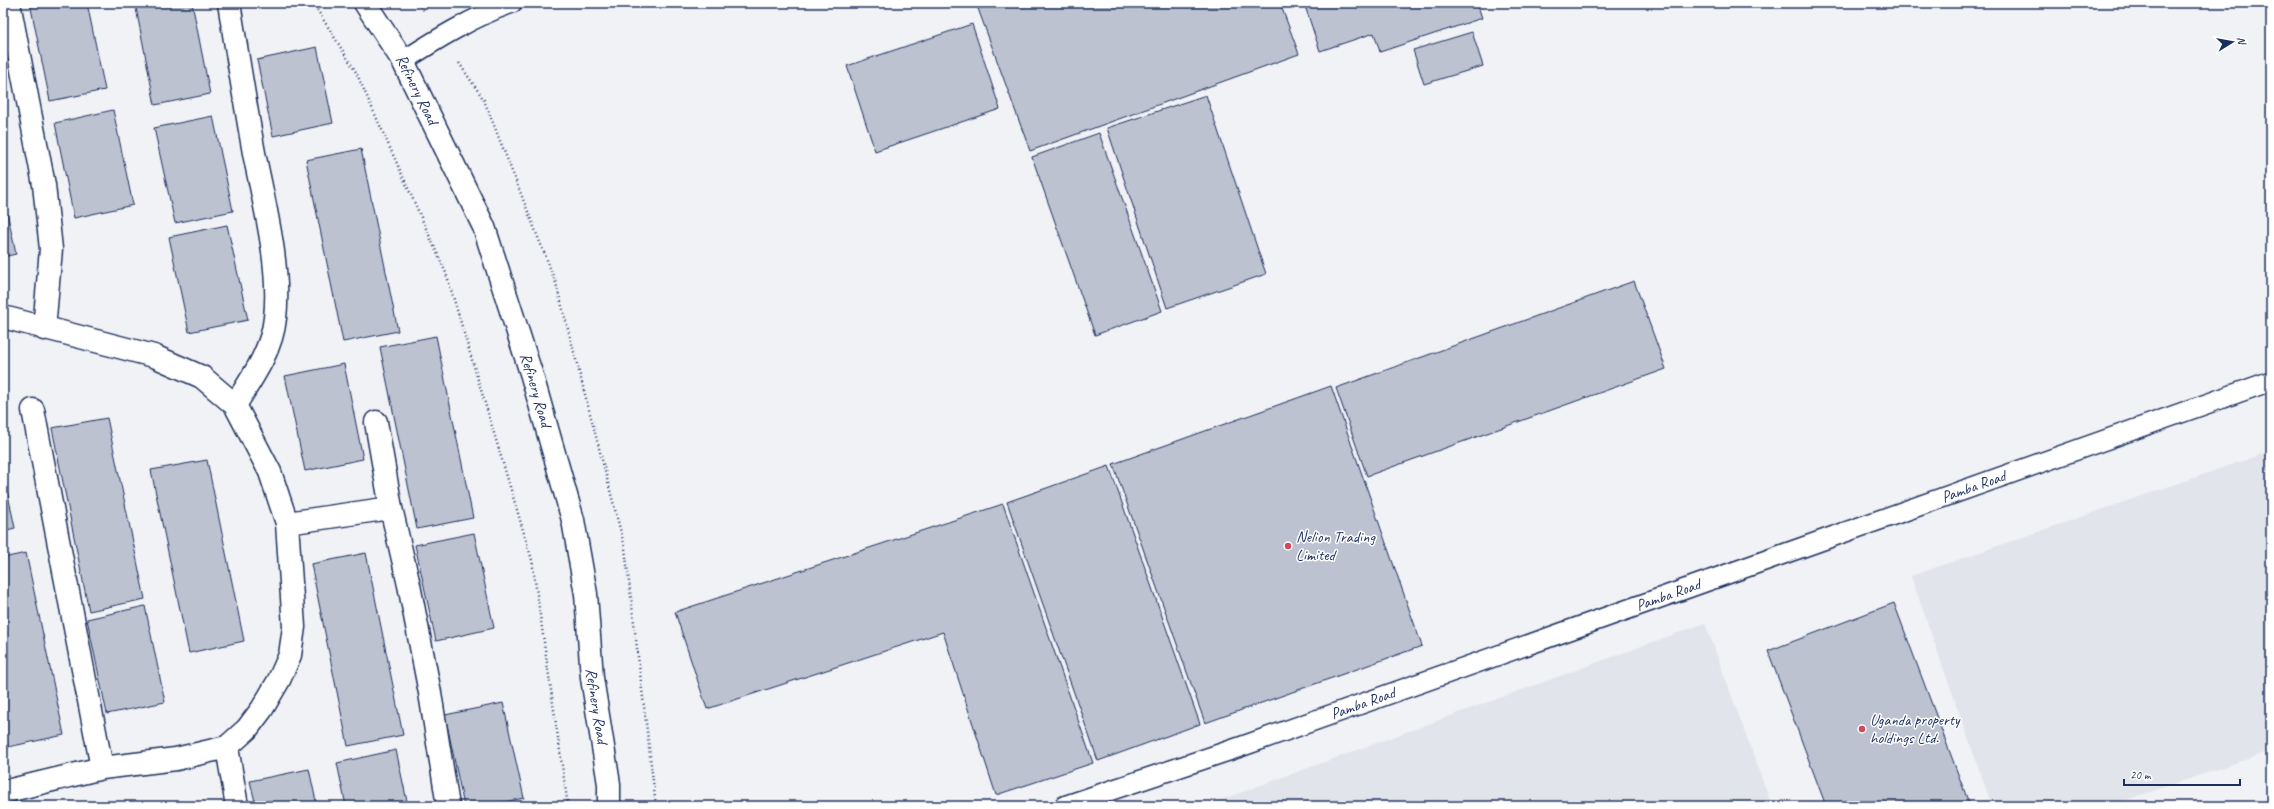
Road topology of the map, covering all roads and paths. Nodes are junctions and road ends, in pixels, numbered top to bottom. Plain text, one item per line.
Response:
1 (9, 3) edge
2 (229, 3) edge
3 (313, 3) edge
4 (365, 3) edge
5 (512, 3) edge
6 (403, 61) junction
7 (3, 317) edge
8 (44, 329) junction
9 (2271, 381) edge
10 (235, 405) junction
11 (33, 410) dead end
12 (376, 422) dead end
13 (391, 508) junction
14 (287, 523) junction
15 (227, 747) junction
16 (102, 768) junction
17 (14, 796) edge
18 (237, 806) edge
19 (448, 806) edge
20 (568, 806) edge
21 (609, 806) edge
22 (1064, 806) edge

1 - 8 street
2 - 10 street
3 - 20 path
4 - 6 street, Refinery Road
5 - 6 lane
6 - 21 street, Refinery Road
7 - 8 street
8 - 10 street
9 - 22 lane, Pamba Road
10 - 14 street
11 - 16 street
12 - 13 street
13 - 14 street
13 - 19 street
14 - 15 street
15 - 16 street
15 - 18 street
16 - 17 street

